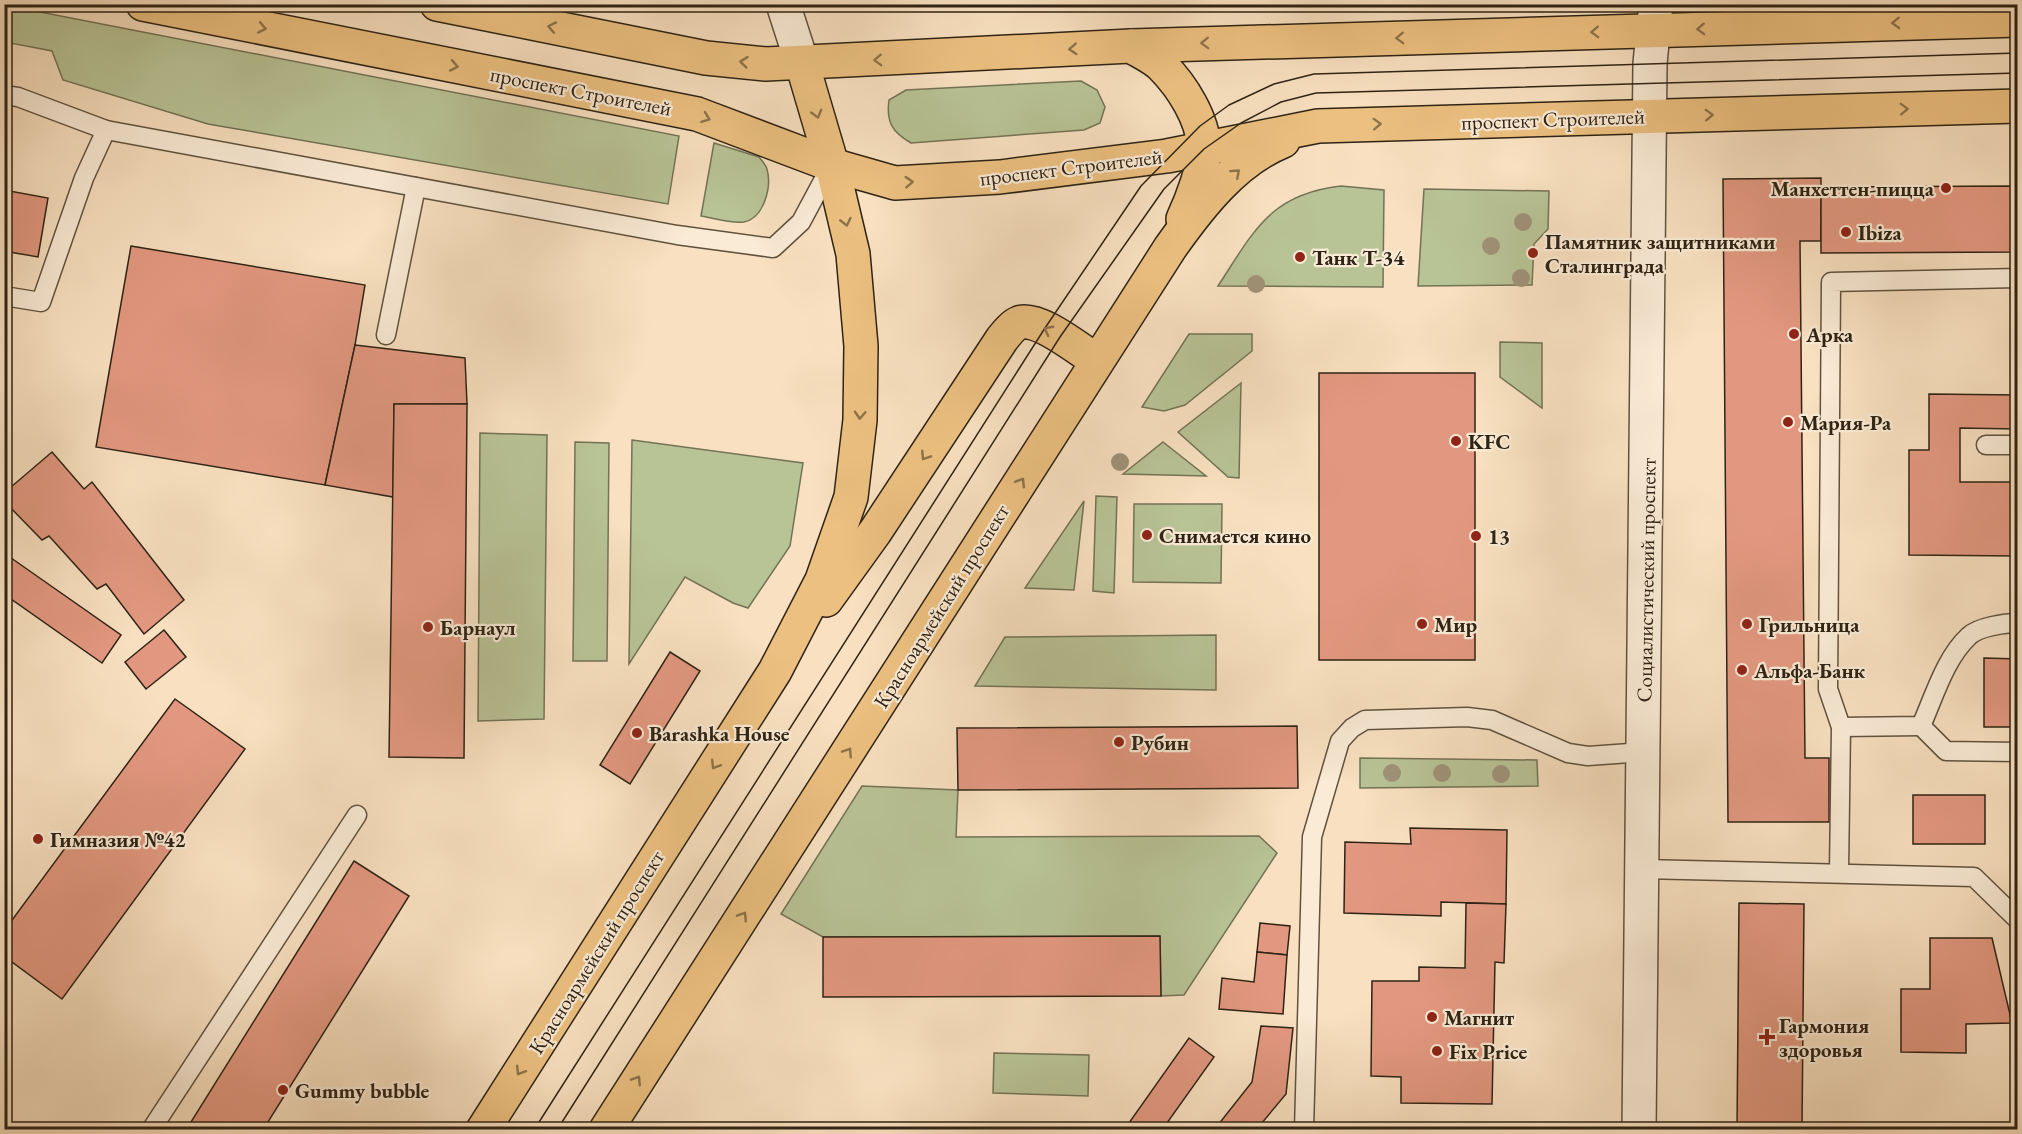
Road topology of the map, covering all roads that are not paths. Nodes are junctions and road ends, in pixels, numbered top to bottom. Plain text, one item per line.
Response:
1 (143, 4) edge
2 (437, 4) edge
3 (783, 4) edge
4 (1654, 17) edge
5 (2018, 20) edge
6 (1131, 46) junction
7 (802, 63) junction
8 (4, 95) edge
9 (2018, 106) edge
10 (1651, 117) junction
11 (1318, 126) junction
12 (106, 130) junction
13 (1204, 149) junction
14 (832, 165) junction
15 (416, 187) junction
16 (1170, 248) junction
17 (2018, 278) edge
18 (4, 296) edge
19 (386, 335) dead end
20 (1097, 362) junction
21 (1986, 445) dead end
22 (2018, 445) edge
23 (2018, 623) edge
24 (775, 670) junction
25 (1921, 726) junction
26 (1840, 728) junction
27 (1644, 752) junction
28 (2018, 752) edge
29 (357, 815) dead end
30 (1642, 869) junction
31 (1839, 872) junction
32 (2018, 920) edge
33 (151, 1130) edge
34 (483, 1130) edge
35 (606, 1130) edge
36 (1304, 1130) edge
37 (1639, 1130) edge

1 -> 14 main road, проспект Строителей
7 -> 2 main road
3 - 7 street
5 -> 4 main road
4 -> 6 main road
4 - 10 street, Социалистический проспект
6 -> 7 main road
6 - 13 main road
7 -> 14 main road, Красноармейский проспект
8 - 12 lane
10 -> 9 main road, проспект Строителей
11 -> 10 main road, проспект Строителей
10 - 27 street, Социалистический проспект
11 - 13 main road, проспект Строителей
16 -> 11 main road, Красноармейский проспект
12 - 15 lane
12 - 18 lane
14 -> 13 main road, проспект Строителей
13 - 16 main road
14 - 15 lane
14 -> 24 main road, Красноармейский проспект
15 - 19 lane
16 - 20 main road, Красноармейский проспект
17 - 26 lane
20 -> 24 main road
35 -> 20 main road, Красноармейский проспект
21 - 22 lane
23 - 25 lane
24 -> 34 main road, Красноармейский проспект
25 - 26 lane
25 - 28 lane
26 - 31 lane
27 - 30 street, Социалистический проспект
27 - 36 lane
29 - 33 lane
30 - 31 lane
30 - 37 street, Социалистический проспект
31 - 32 lane

